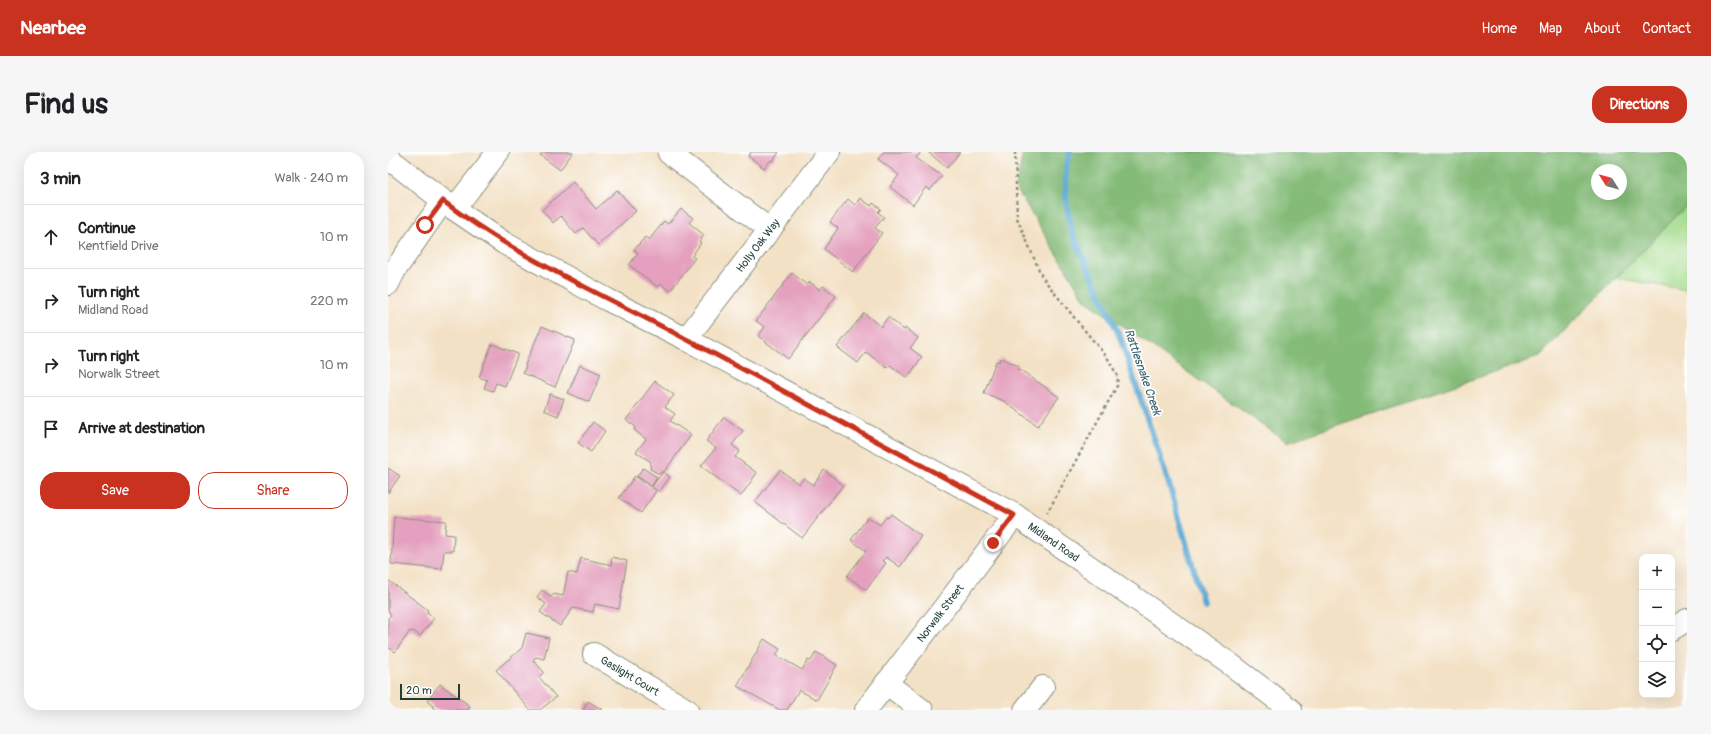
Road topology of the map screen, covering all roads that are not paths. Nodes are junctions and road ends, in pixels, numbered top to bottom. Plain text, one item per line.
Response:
1 (498, 152) edge
2 (829, 152) edge
3 (669, 153) dead end
4 (388, 158) edge
5 (449, 205) junction
6 (770, 230) junction
7 (388, 284) edge
8 (686, 339) junction
9 (1014, 515) junction
10 (1687, 620) edge
11 (1675, 627) edge
12 (594, 654) dead end
13 (886, 683) junction
14 (1043, 687) dead end
15 (687, 710) edge
16 (866, 710) edge
17 (922, 710) edge
18 (1026, 710) edge
19 (1291, 710) edge

1 - 5 main road
2 - 6 main road, Holly Oak Way
3 - 6 main road
4 - 5 main road, Midland Road
5 - 7 main road
5 - 8 main road, Midland Road
6 - 8 main road, Holly Oak Way
8 - 9 main road, Midland Road
9 - 13 main road, Norwalk Street
9 - 19 main road, Midland Road
10 - 11 main road
12 - 15 main road, Gaslight Court
13 - 16 main road, Norwalk Street
13 - 17 main road
14 - 18 main road

